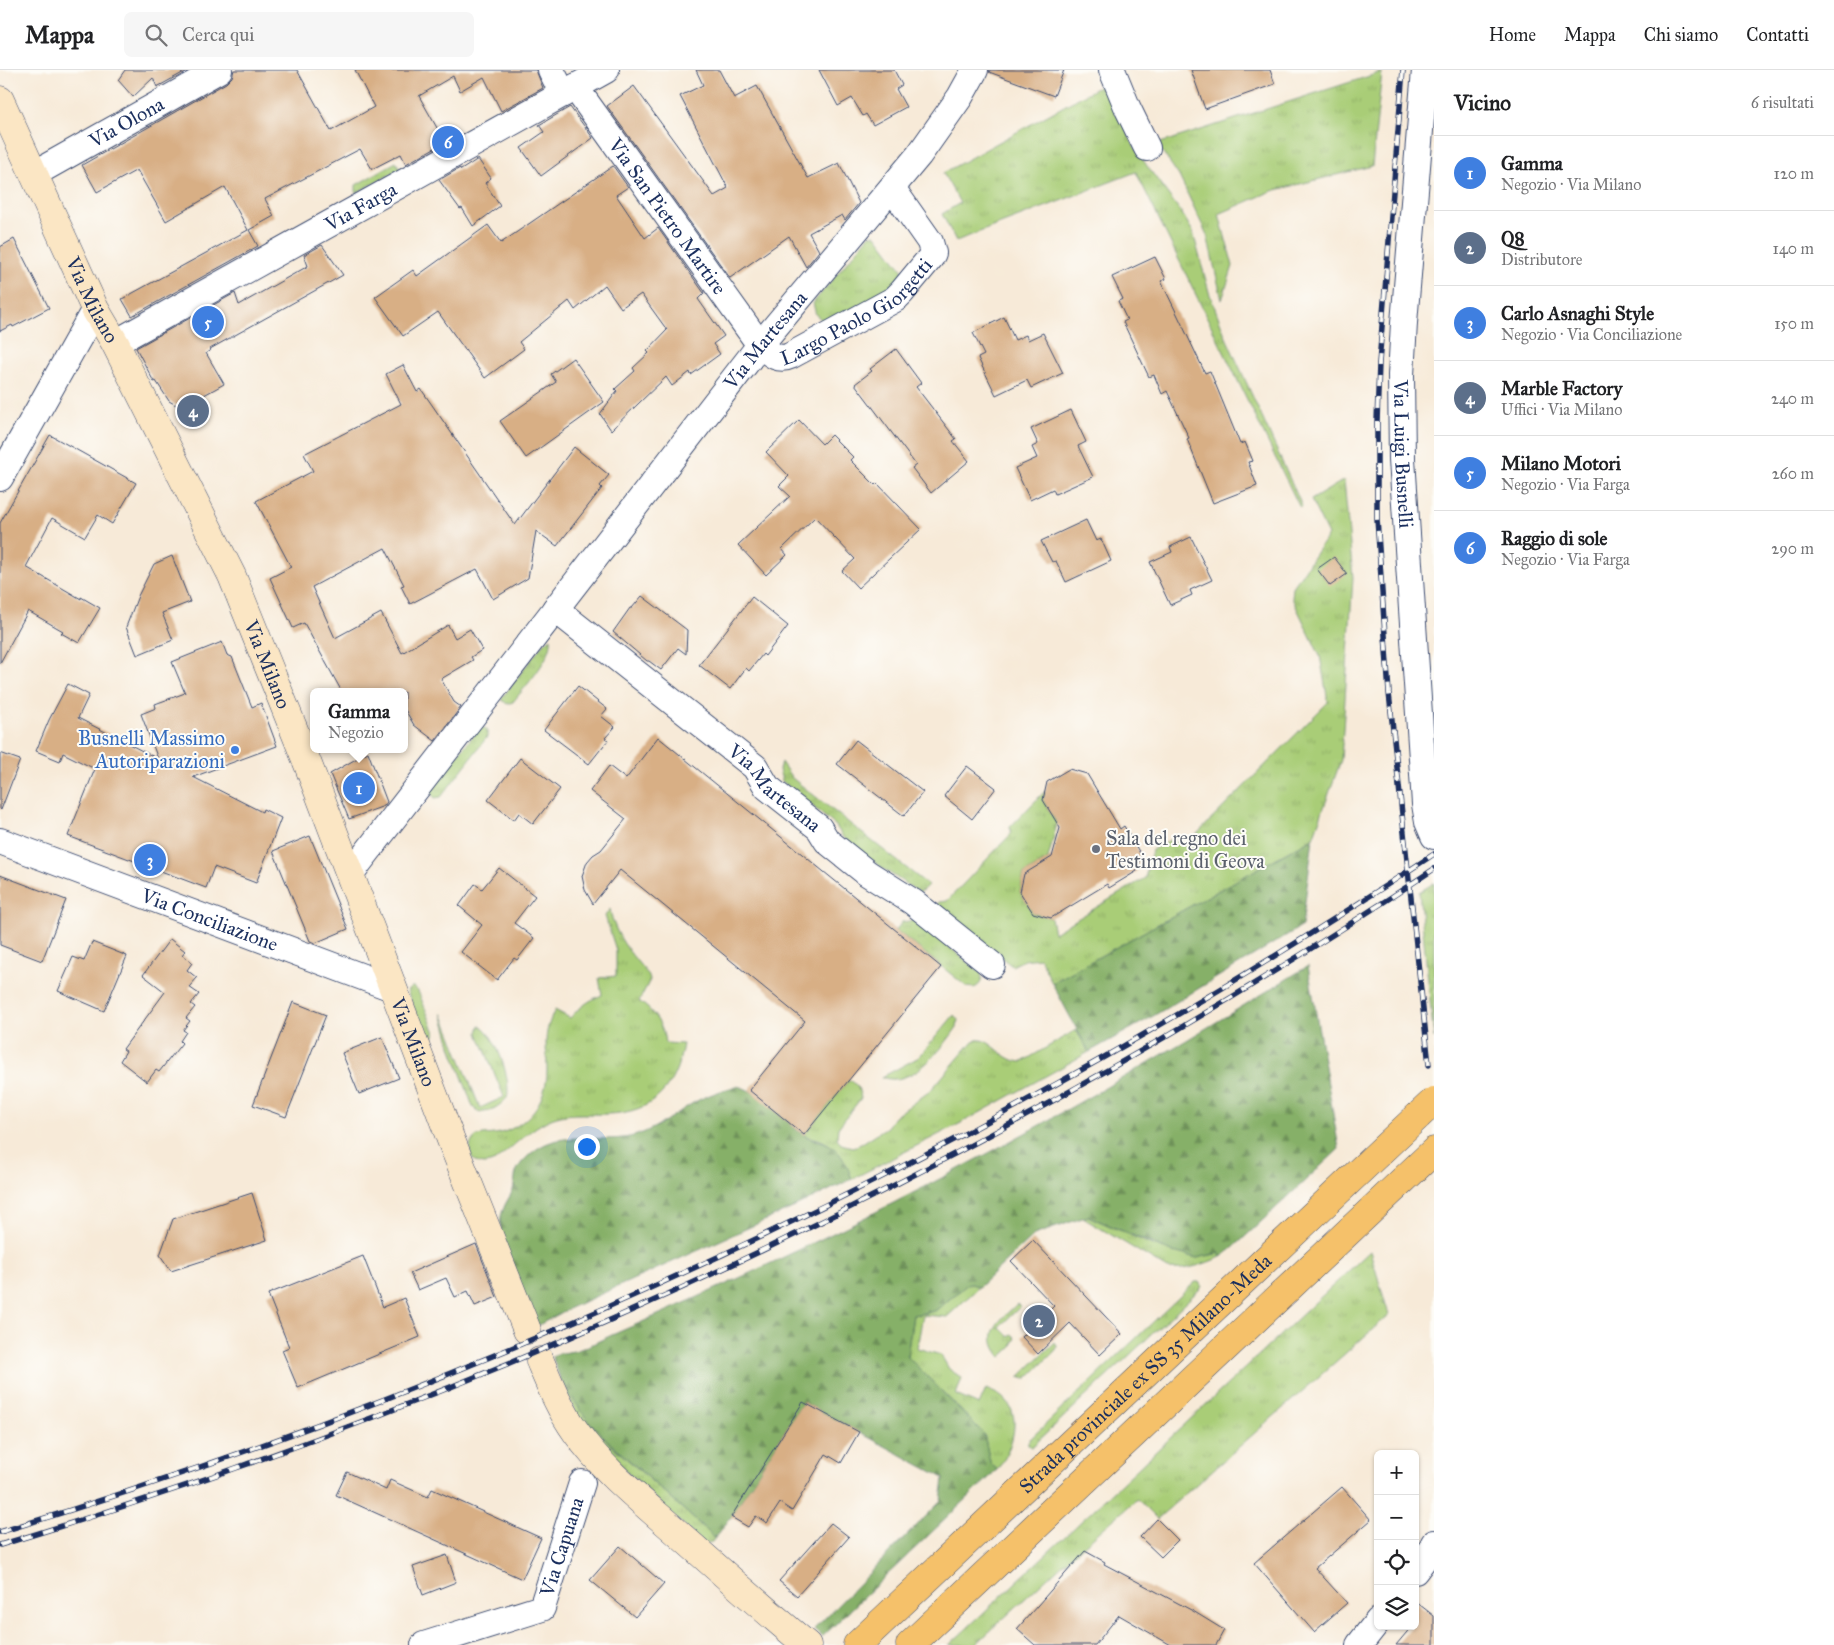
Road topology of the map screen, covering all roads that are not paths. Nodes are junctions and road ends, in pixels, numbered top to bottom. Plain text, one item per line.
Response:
1 (219, 70) edge
2 (551, 70) edge
3 (606, 70) edge
4 (975, 70) edge
5 (1112, 70) edge
6 (1425, 70) edge
7 (569, 90) junction
8 (0, 100) edge
9 (1147, 148) dead end
10 (34, 174) junction
11 (892, 188) junction
12 (95, 309) junction
13 (115, 343) junction
14 (760, 345) junction
15 (0, 478) edge
16 (555, 609) junction
17 (1434, 836) edge
18 (0, 841) edge
19 (351, 873) junction
20 (992, 965) dead end
21 (392, 988) junction
22 (1426, 1109) edge
23 (1428, 1156) edge
24 (527, 1330) dead end
25 (540, 1361) dead end
26 (582, 1483) dead end
27 (1434, 1543) edge
28 (1419, 1566) edge
29 (1374, 1626) edge
30 (424, 1645) edge
31 (807, 1645) edge
32 (857, 1645) edge
33 (910, 1645) edge
34 (1359, 1645) edge

1 - 10 street, Via Olona
2 - 7 street, Via San Pietro Martire
3 - 7 street, Via Farga
4 - 11 street, Via Martesana
5 - 9 street
6 - 17 street, Via Luigi Busnelli
7 - 13 street, Via Farga
7 - 14 street, Via San Pietro Martire
8 - 10 street, Via Milano
10 - 12 street, Via Milano
11 - 14 street, Via Martesana
11 - 14 street, Largo Paolo Giorgetti
12 - 13 street, Via Milano
12 - 15 street
13 - 19 street, Via Milano
14 - 16 street, Via Martesana
16 - 19 street, Via Martesana
16 - 20 street, Via Martesana
18 - 21 street, Via Conciliazione
19 - 21 street, Via Milano
21 - 24 street, Via Milano
22 - 32 highway, Strada provinciale ex SS 35 Milano-Meda
23 - 33 highway, Strada provinciale ex SS 35 Milano-Meda
25 - 31 street
26 - 30 street, Via Capuana
27 - 28 street
29 - 34 street

